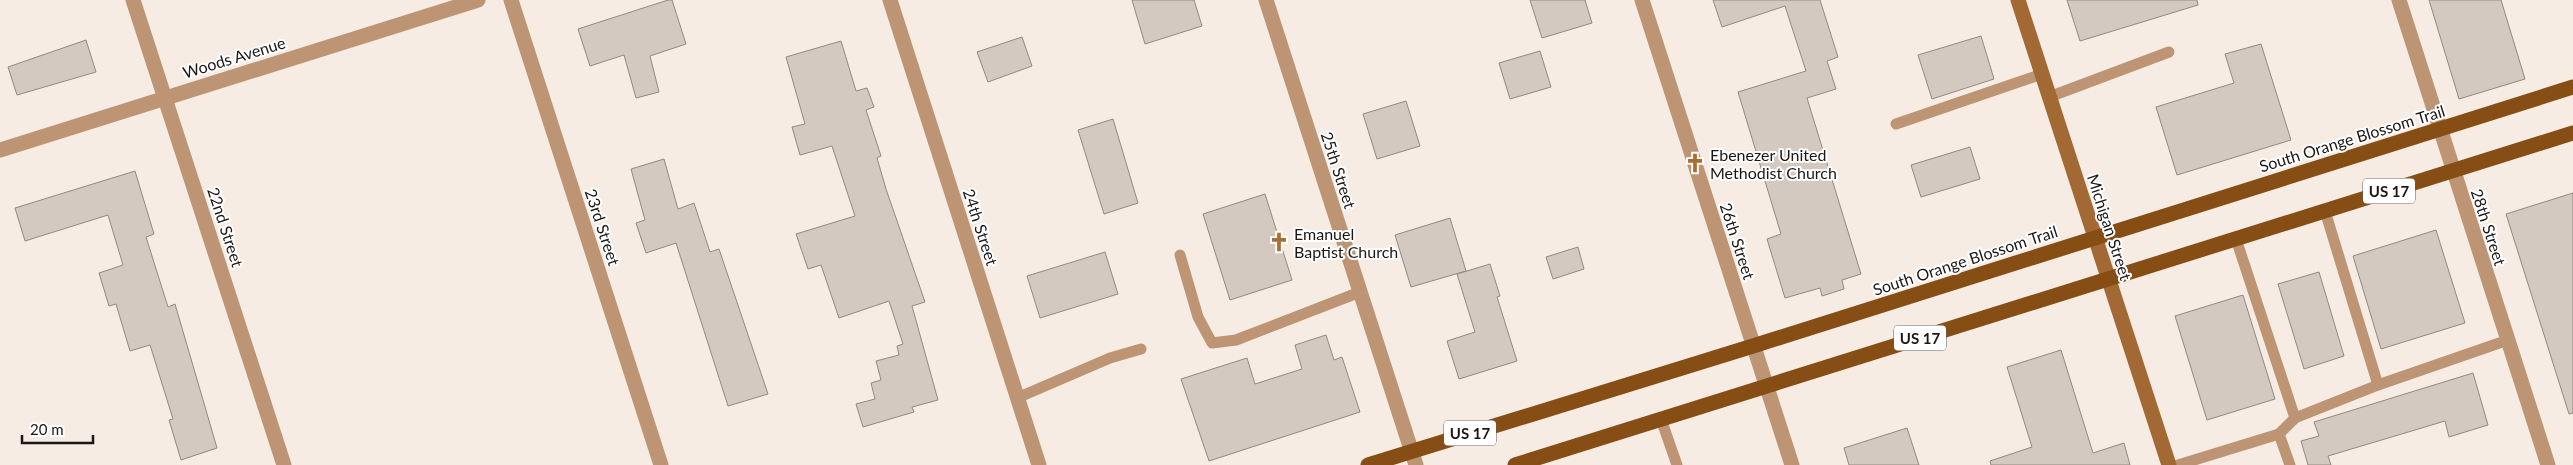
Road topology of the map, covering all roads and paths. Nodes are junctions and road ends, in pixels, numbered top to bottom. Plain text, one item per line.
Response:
1 (134, 0) edge
2 (478, 0) edge
3 (511, 0) edge
4 (890, 0) edge
5 (1266, 0) edge
6 (1642, 0) edge
7 (2018, 0) edge
8 (2399, 0) edge
9 (2169, 52) dead end
10 (2042, 74) junction
11 (2573, 87) edge
12 (166, 97) junction
13 (2049, 97) junction
14 (1896, 124) dead end
15 (2440, 128) junction
16 (2573, 133) edge
17 (0, 150) edge
18 (2453, 170) junction
19 (2325, 211) junction
20 (2095, 237) junction
21 (2236, 239) junction
22 (1180, 255) dead end
23 (2108, 279) junction
24 (1360, 292) junction
25 (2508, 340) junction
26 (1753, 346) junction
27 (1140, 350) dead end
28 (2378, 384) junction
29 (1766, 386) junction
30 (1017, 398) junction
31 (2295, 418) junction
32 (1662, 419) junction
33 (2279, 434) junction
34 (1414, 458) edge
35 (284, 465) edge
36 (661, 465) edge
37 (1038, 465) edge
38 (1368, 465) edge
39 (1515, 465) edge
40 (1677, 465) edge
41 (1792, 465) edge
42 (2169, 465) edge
43 (2178, 465) edge
44 (2290, 465) edge
45 (2548, 465) edge

1 - 12 street, 22nd Street
2 - 12 street, Woods Avenue
3 - 36 street, 23rd Street
4 - 30 street, 24th Street
5 - 24 street, 25th Street
6 - 26 street, 26th Street
7 - 10 main road, Michigan Street
8 - 15 street, 28th Street
9 - 13 lane
10 - 13 main road, Michigan Street
10 - 14 lane
11 - 15 main road, South Orange Blossom Trail / US 17
12 - 17 street, Woods Avenue
12 - 35 street, 22nd Street
13 - 20 main road, Michigan Street
15 - 18 street, 28th Street
15 - 20 main road, South Orange Blossom Trail / US 17
16 - 18 main road, US 17
18 - 19 main road, US 17
18 - 25 street, 28th Street
19 - 21 main road, US 17
19 - 28 lane
20 - 23 main road, Michigan Street
20 - 26 main road, South Orange Blossom Trail / US 17
21 - 23 main road, US 17
21 - 31 lane
22 - 24 lane
23 - 29 main road, US 17
23 - 42 main road, Michigan Street
24 - 34 street, 25th Street
25 - 28 lane
25 - 45 street, 28th Street
26 - 29 street, 26th Street
26 - 34 main road, South Orange Blossom Trail / US 17
27 - 30 lane
28 - 31 lane
29 - 32 main road, US 17
29 - 41 street, 26th Street
30 - 37 street, 24th Street
31 - 33 lane
32 - 39 main road, US 17
32 - 40 lane
33 - 43 lane
33 - 44 lane
34 - 38 main road, South Orange Blossom Trail / US 17

